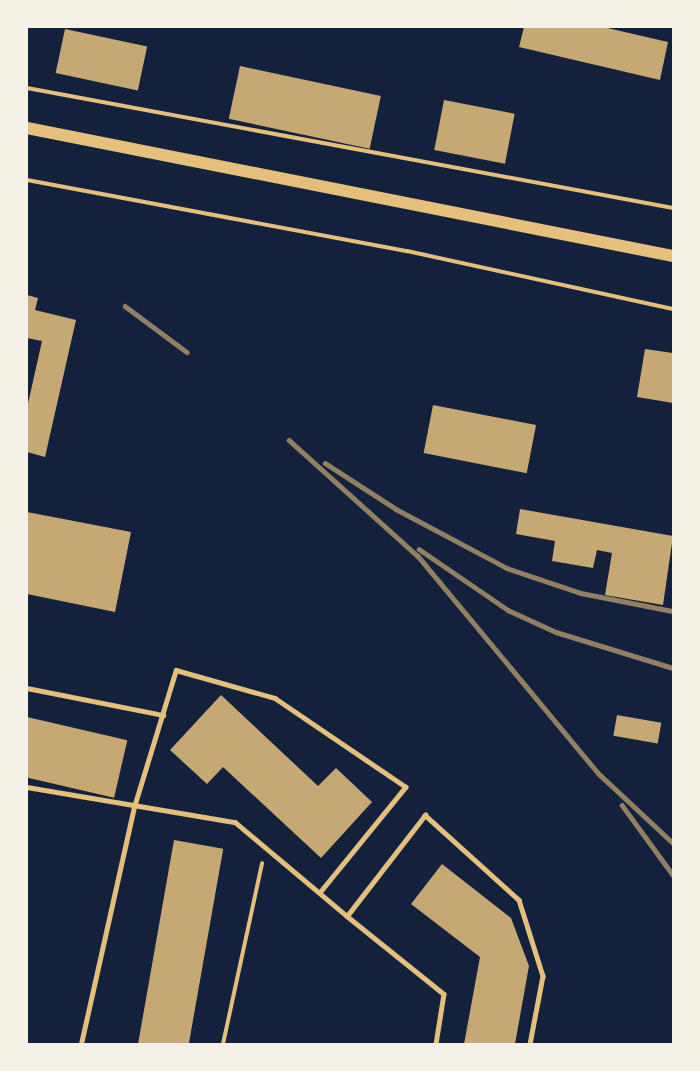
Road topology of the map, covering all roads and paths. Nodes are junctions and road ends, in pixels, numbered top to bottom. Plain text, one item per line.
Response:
1 (27, 88) edge
2 (27, 128) edge
3 (27, 180) edge
4 (673, 208) edge
5 (673, 256) edge
6 (673, 309) edge
7 (27, 688) edge
8 (163, 715) junction
9 (27, 787) edge
10 (134, 807) junction
11 (266, 847) junction
12 (320, 893) junction
13 (346, 916) junction
14 (81, 1044) edge
15 (223, 1044) edge
16 (436, 1044) edge
17 (530, 1044) edge

1 - 4 path
2 - 5 main road
3 - 6 path
7 - 8 lane
8 - 10 lane
8 - 12 lane
9 - 10 lane
10 - 11 lane
10 - 14 lane
11 - 12 lane
11 - 15 path
12 - 13 lane
13 - 16 lane
13 - 17 lane

